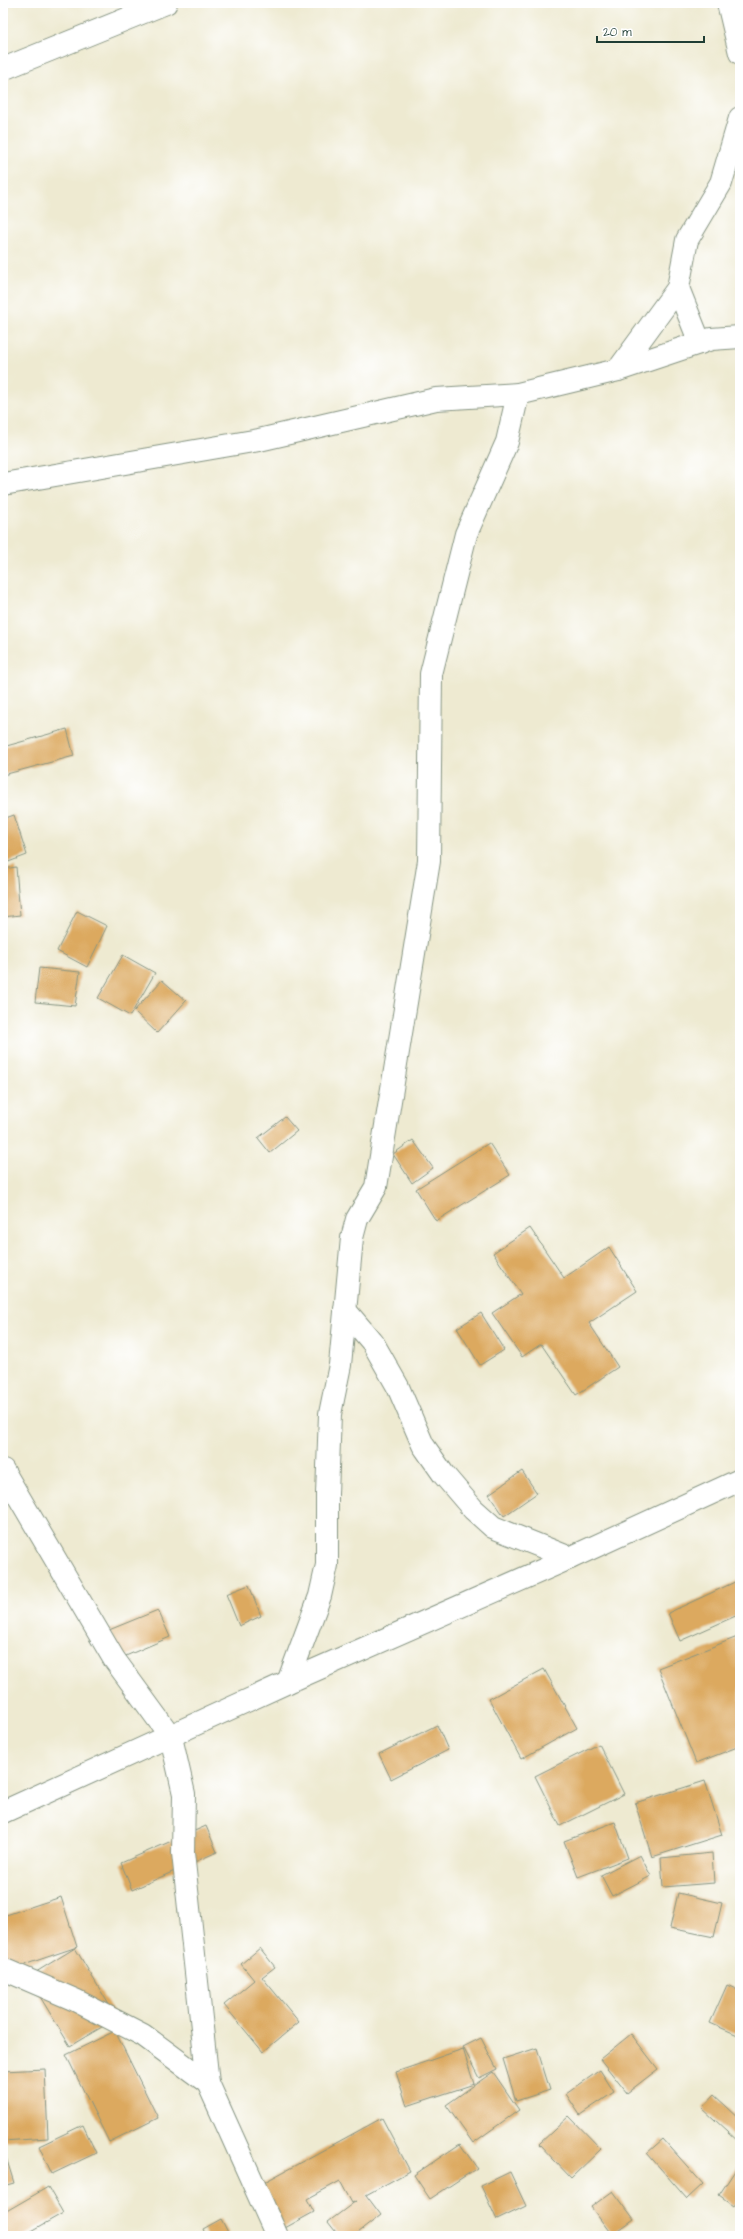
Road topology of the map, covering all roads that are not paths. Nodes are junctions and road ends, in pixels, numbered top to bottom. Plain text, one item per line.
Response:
1 (166, 3) edge
2 (728, 3) edge
3 (740, 53) edge
4 (3, 69) edge
5 (740, 118) edge
6 (678, 288) junction
7 (740, 337) edge
8 (700, 343) junction
9 (618, 370) junction
10 (518, 394) junction
11 (3, 484) edge
12 (346, 1310) junction
13 (3, 1470) edge
14 (740, 1480) edge
15 (570, 1558) junction
16 (288, 1682) junction
17 (171, 1736) junction
18 (3, 1812) edge
19 (3, 1969) edge
20 (208, 2083) junction
21 (277, 2236) edge

1 - 4 street
2 - 3 street
5 - 6 street
6 - 8 street
6 - 9 street
7 - 8 street
8 - 9 street
9 - 10 street
10 - 11 street
10 - 12 street
12 - 15 street
12 - 16 street
13 - 17 street
14 - 15 street
15 - 16 street
16 - 17 street
17 - 18 street
17 - 20 street
19 - 20 street
20 - 21 street

